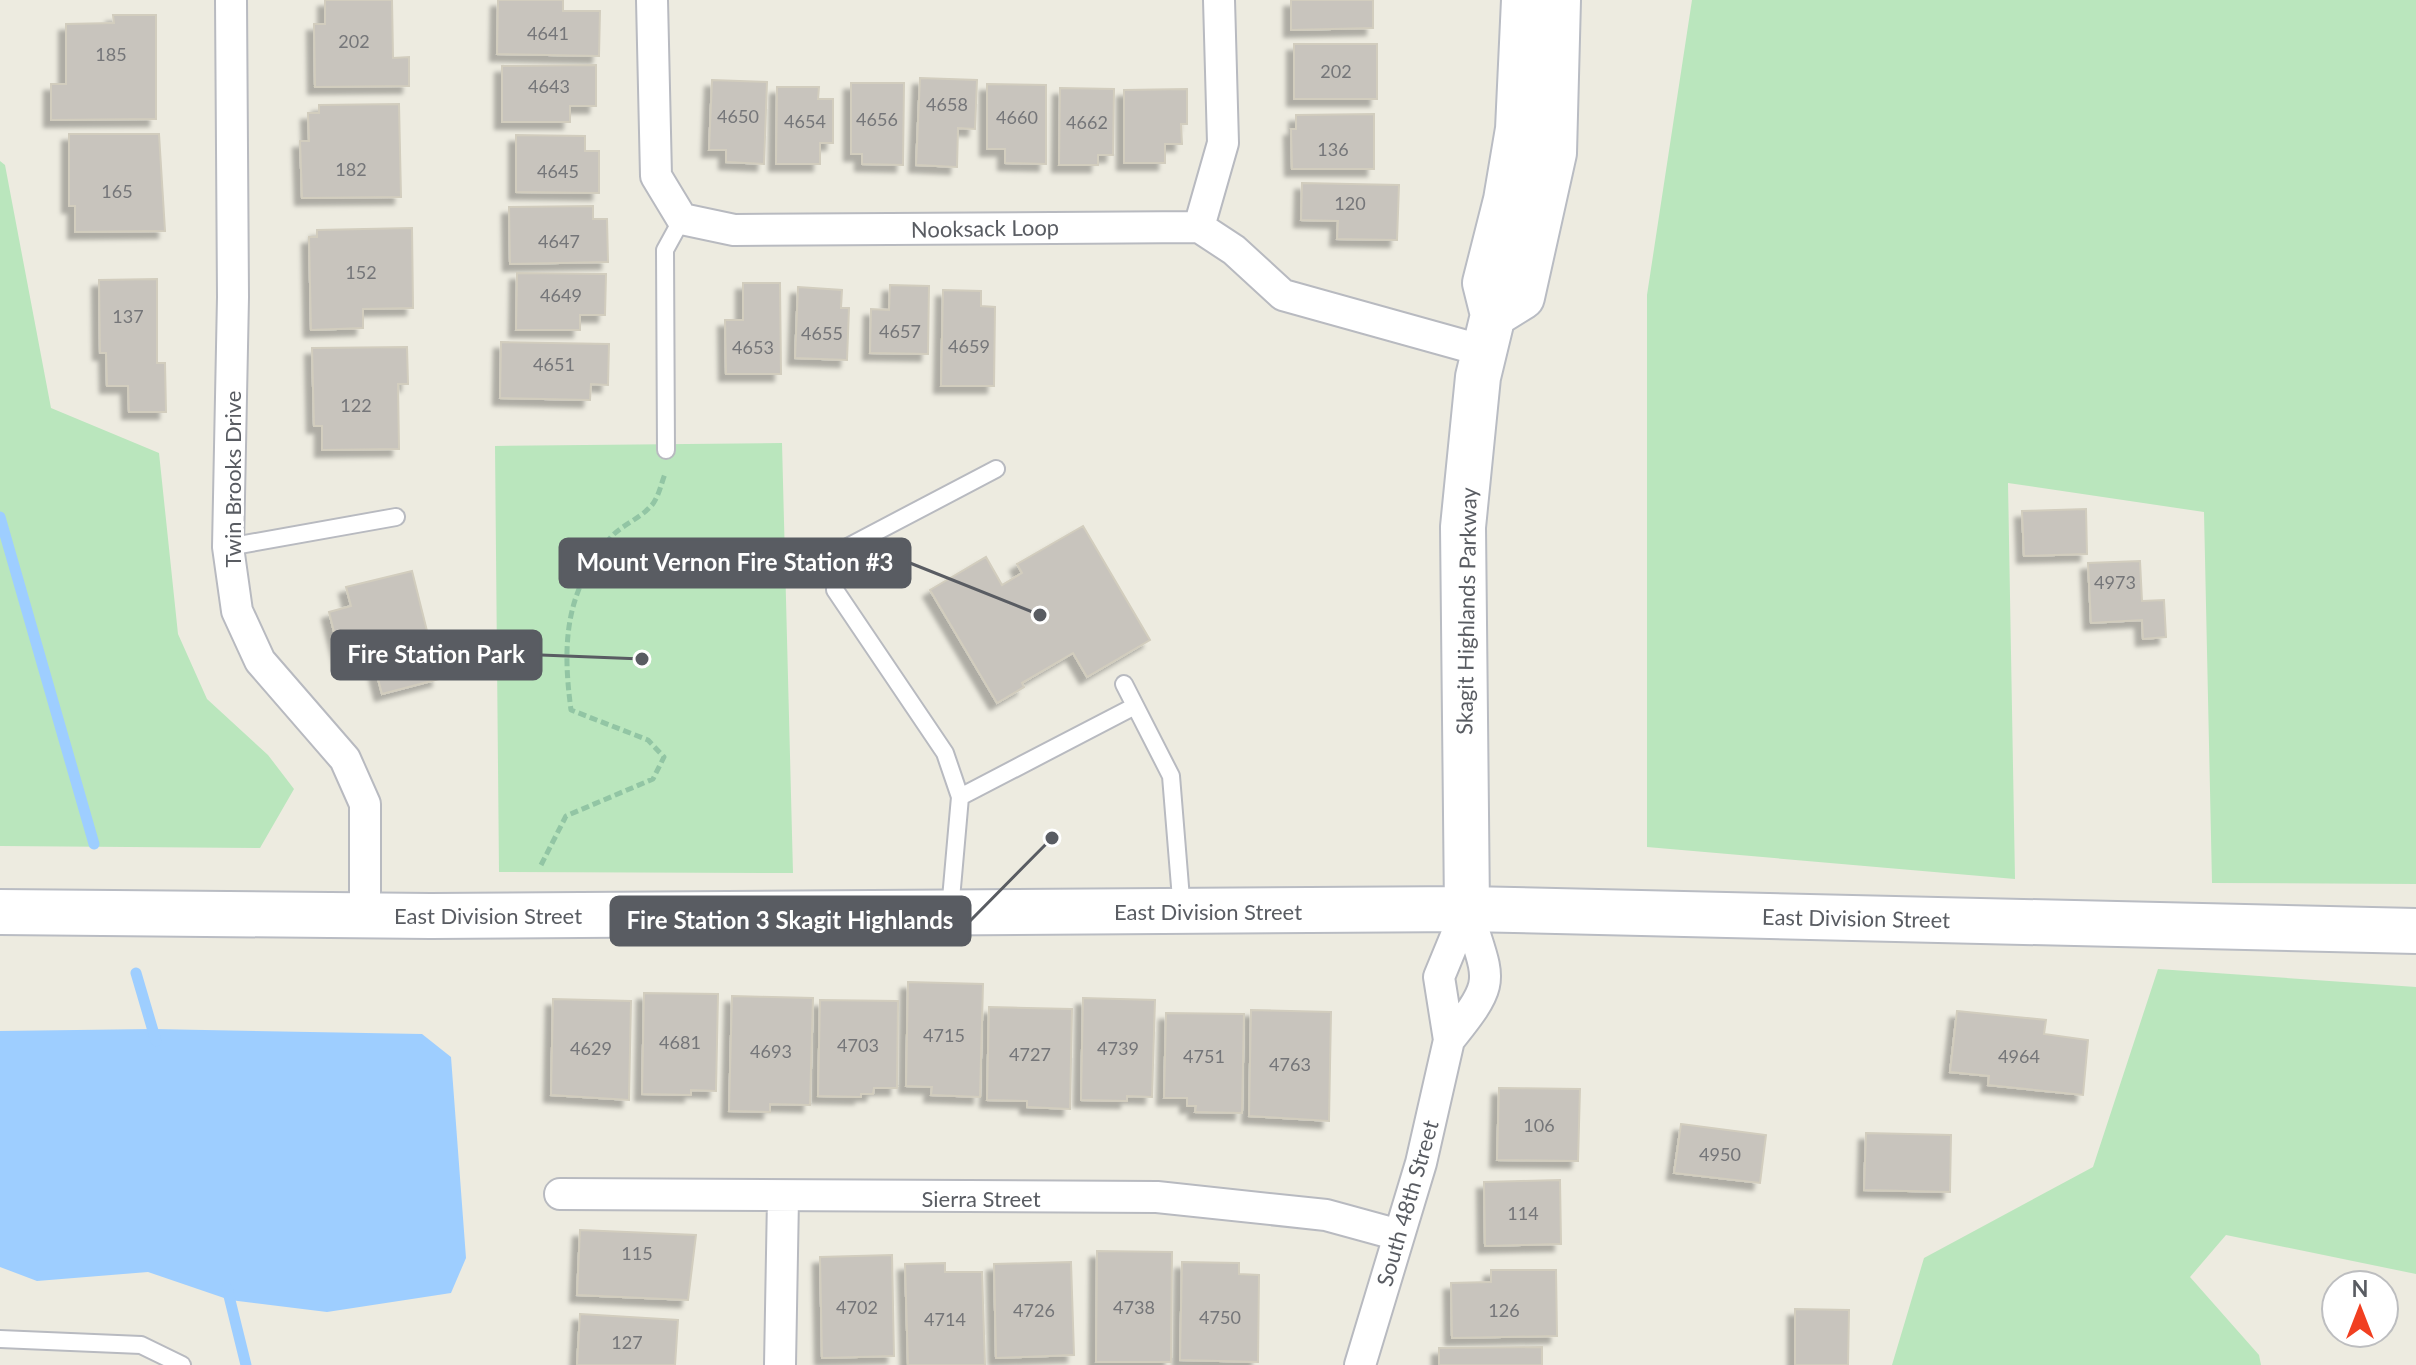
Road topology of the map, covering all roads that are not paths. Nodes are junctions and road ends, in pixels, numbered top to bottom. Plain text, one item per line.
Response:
1 (231, 0) edge
2 (652, 0) edge
3 (1219, 0) edge
4 (1524, 0) edge
5 (1558, 0) edge
6 (682, 219) junction
7 (1199, 227) junction
8 (1489, 333) junction
9 (666, 450) road end
10 (996, 469) dead end
11 (396, 517) dead end
12 (228, 547) junction
13 (1124, 684) dead end
14 (1135, 706) junction
15 (960, 797) junction
16 (1467, 909) junction
17 (1182, 911) junction
18 (0, 912) edge
19 (950, 912) junction
20 (365, 916) junction
21 (2416, 931) edge
22 (1449, 1040) junction
23 (560, 1194) dead end
24 (783, 1198) junction
25 (1399, 1235) junction
26 (0, 1339) edge
27 (182, 1365) edge
28 (780, 1365) edge
29 (1360, 1365) edge

1 - 12 street, Twin Brooks Drive
2 - 6 street
3 - 7 street
4 - 8 street, Skagit Highlands Parkway
5 - 8 street
6 - 7 street, Nooksack Loop
6 - 9 lane
7 - 8 street
8 - 16 street, Skagit Highlands Parkway
10 - 15 lane
11 - 12 lane
12 - 20 street, Twin Brooks Drive
13 - 14 lane
14 - 15 lane
14 - 17 lane
15 - 19 lane
16 - 17 street, East Division Street
16 - 21 street, East Division Street
16 - 22 street, South 48th Street
16 - 22 street, South 48th Street
17 - 19 street, East Division Street
18 - 20 street, East Division Street
19 - 20 street, East Division Street
22 - 25 street, South 48th Street
23 - 24 street, Sierra Street
24 - 25 street, Sierra Street
24 - 28 street
25 - 29 street, South 48th Street
26 - 27 lane

